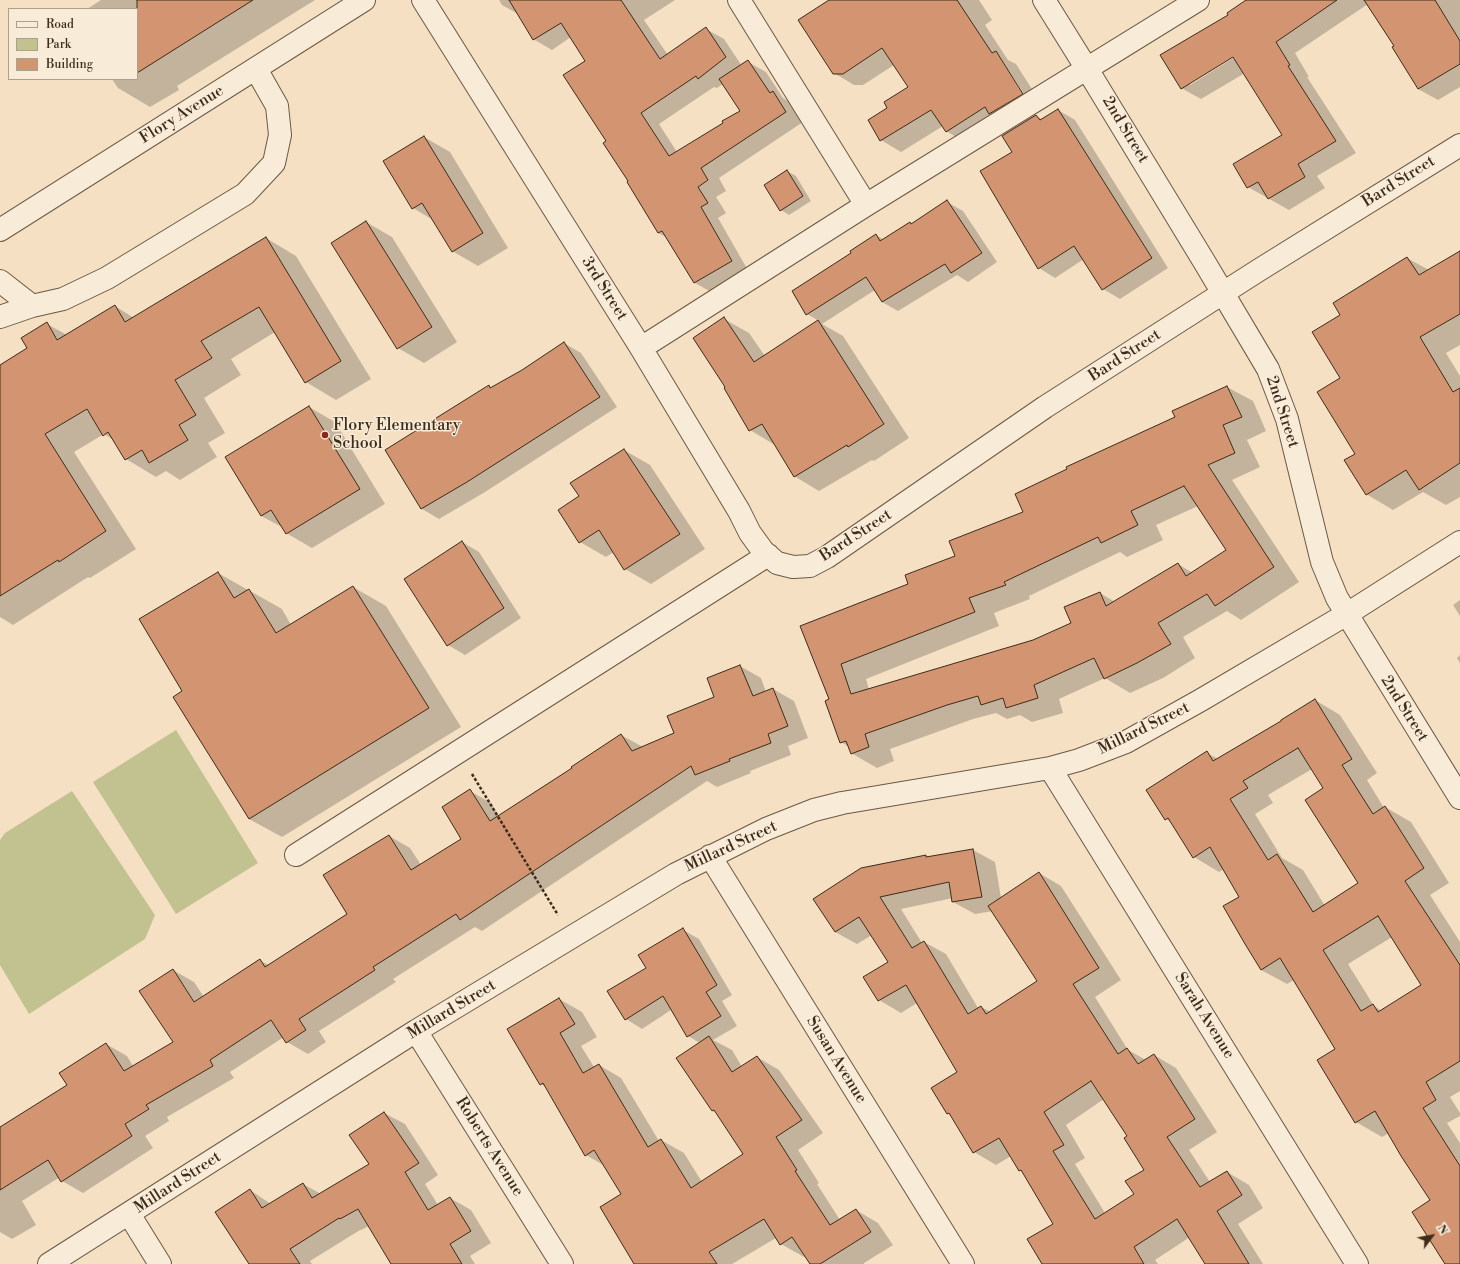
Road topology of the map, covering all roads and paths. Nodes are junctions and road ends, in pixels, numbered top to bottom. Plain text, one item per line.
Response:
1 (364, 0) edge
2 (423, 0) edge
3 (739, 0) edge
4 (1044, 0) edge
5 (1198, 0) edge
6 (256, 69) junction
7 (1087, 69) junction
8 (1460, 144) edge
9 (866, 205) junction
10 (0, 230) edge
11 (0, 281) edge
12 (1224, 293) junction
13 (32, 306) junction
14 (0, 317) edge
15 (641, 348) junction
16 (1460, 542) edge
17 (768, 555) junction
18 (793, 567) joint
19 (1347, 614) junction
20 (459, 752) junction
21 (1050, 768) junction
22 (1460, 798) edge
23 (296, 855) dead end
24 (710, 856) junction
25 (572, 937) junction
26 (416, 1031) junction
27 (129, 1214) junction
28 (50, 1264) edge
29 (160, 1264) edge
30 (562, 1264) edge
31 (963, 1264) edge
32 (1357, 1264) edge

1 - 6 street, Flory Avenue
2 - 15 street, 3rd Street
3 - 9 street
4 - 7 street, 2nd Street
5 - 7 street
6 - 10 street, Flory Avenue
6 - 13 street
7 - 9 street
7 - 12 street, 2nd Street
8 - 12 street, Bard Street
9 - 15 street
11 - 13 street
12 - 18 street, Bard Street
12 - 19 street, 2nd Street
13 - 14 street
15 - 17 street, 3rd Street
16 - 19 street, Millard Street
17 - 18 street, 3rd Street
17 - 20 street
19 - 21 street, Millard Street
19 - 22 street, 2nd Street
20 - 23 street
20 - 25 path
21 - 24 street, Millard Street
21 - 32 street, Sarah Avenue
24 - 25 street, Millard Street
24 - 31 street, Susan Avenue
25 - 26 street, Millard Street
26 - 27 street, Millard Street
26 - 30 street, Roberts Avenue
27 - 28 street, Millard Street
27 - 29 street

